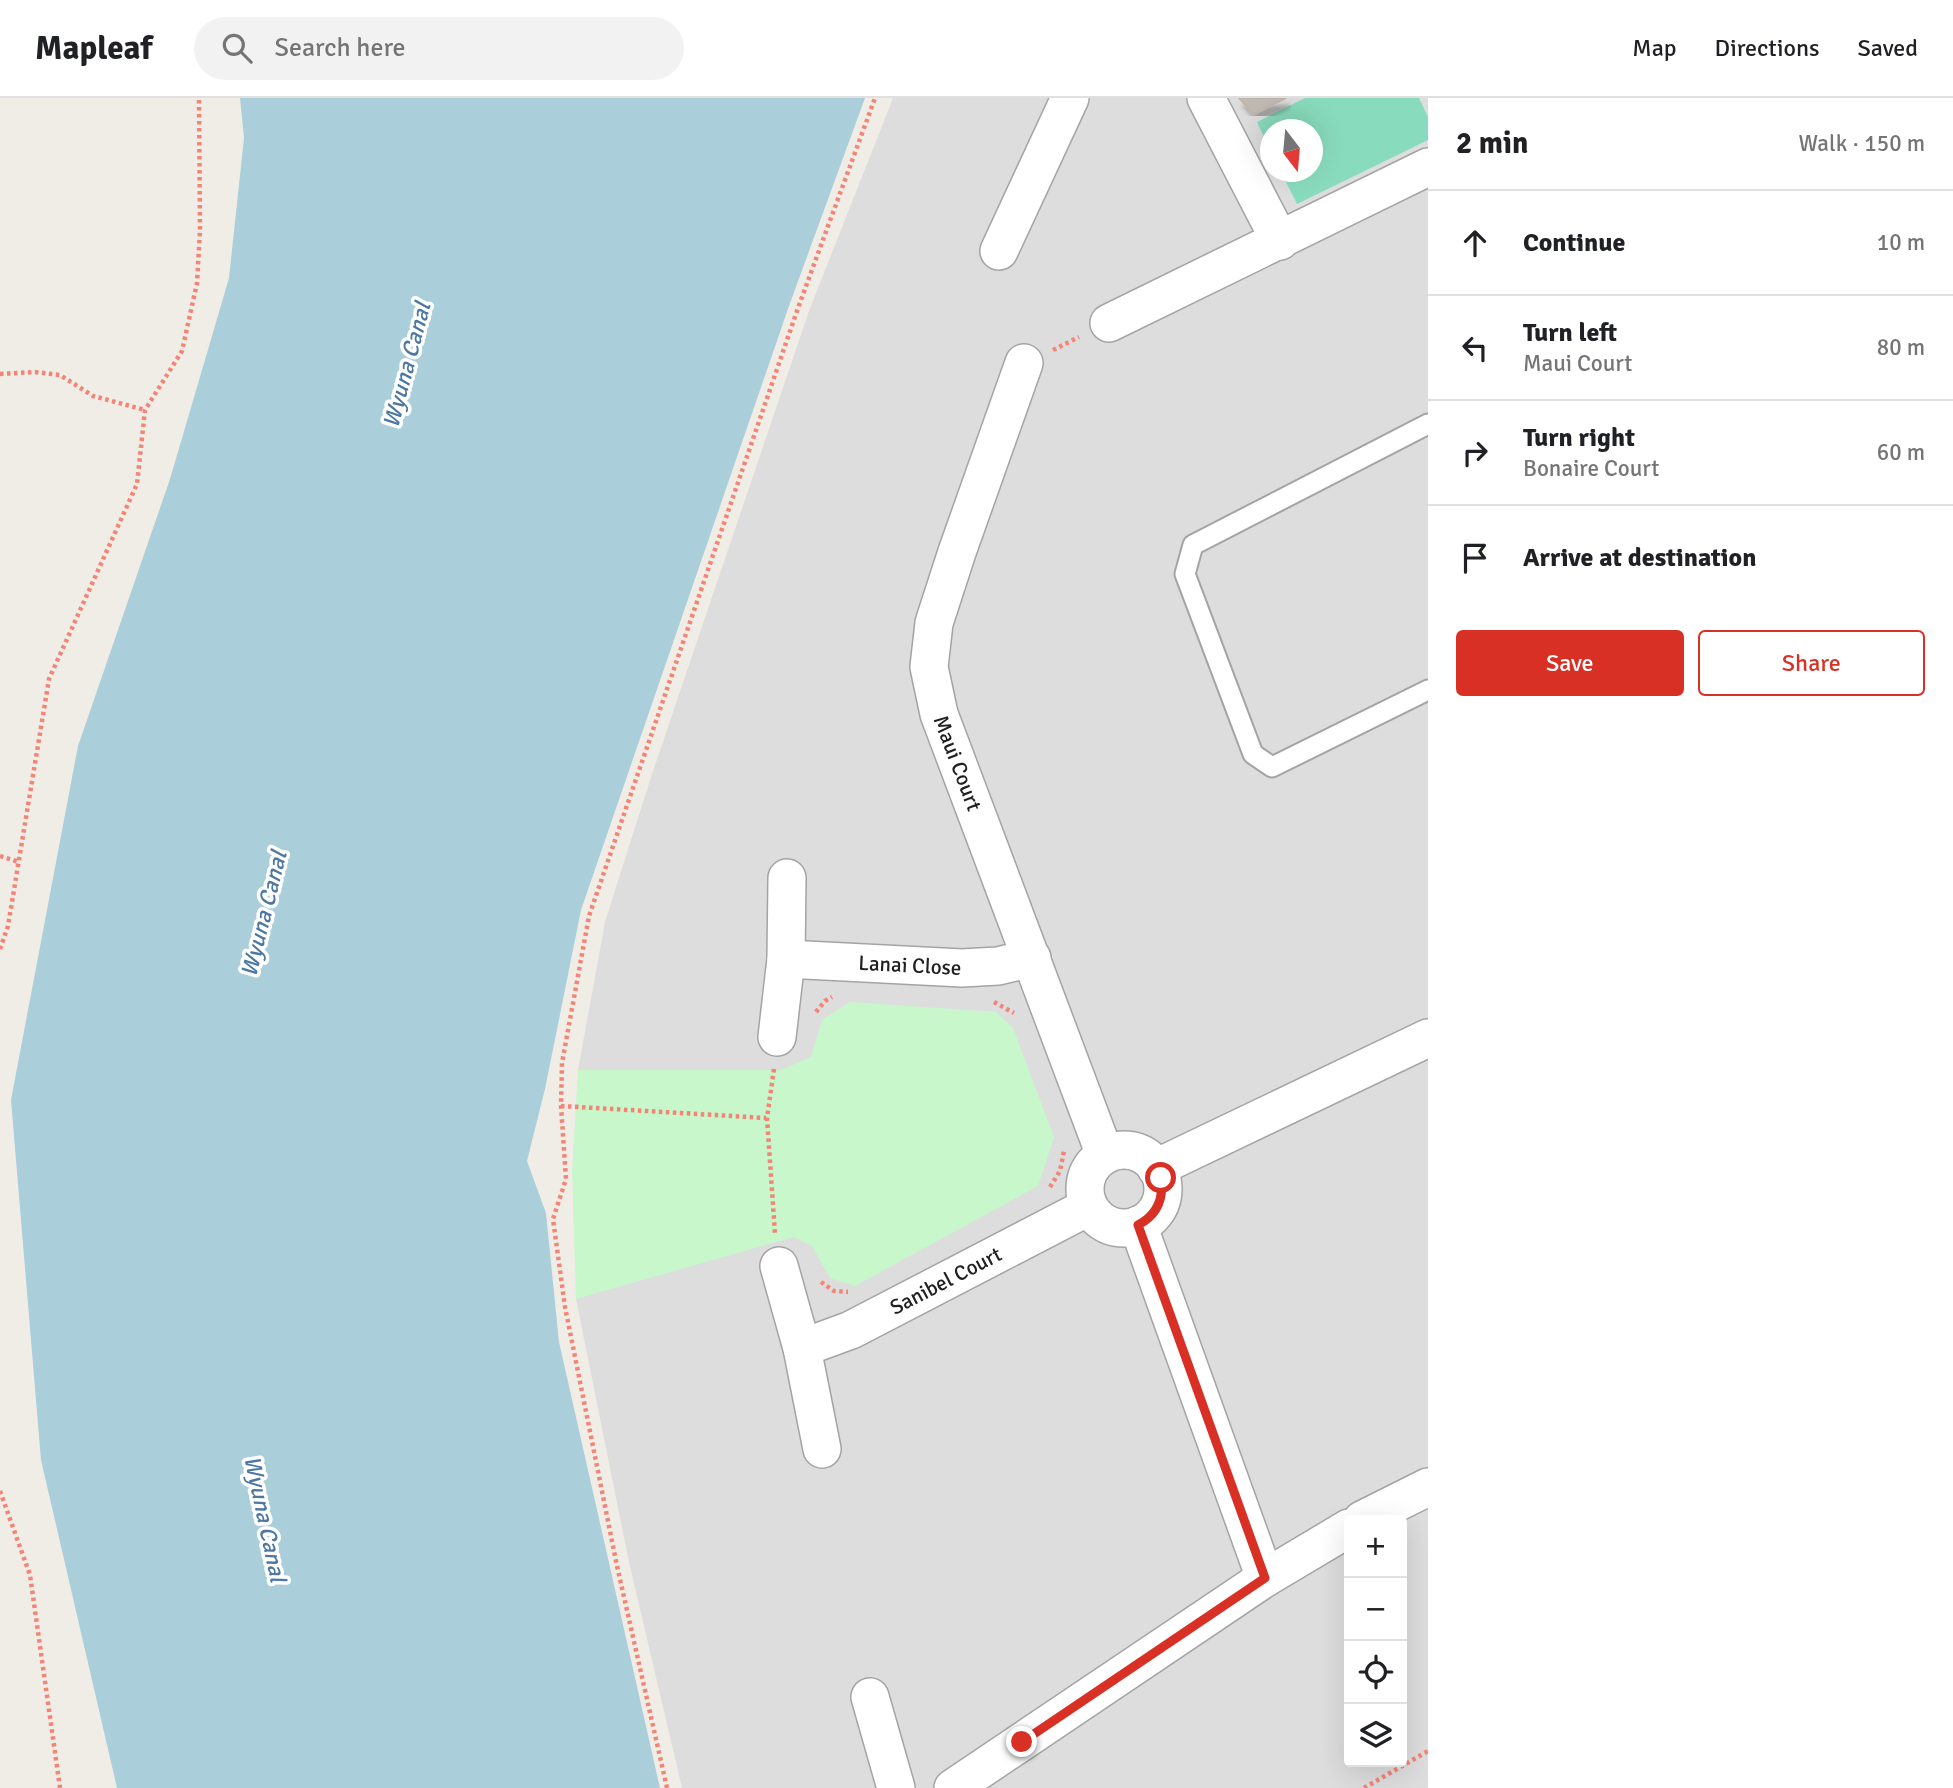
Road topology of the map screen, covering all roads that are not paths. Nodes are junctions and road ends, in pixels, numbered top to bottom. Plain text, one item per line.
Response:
1 (1070, 98) edge
2 (1206, 98) edge
3 (1428, 167) edge
4 (1280, 241) junction
5 (999, 251) dead end
6 (1109, 323) road end
7 (1024, 363) road end
8 (1428, 424) edge
9 (1428, 690) edge
10 (787, 878) dead end
11 (1032, 958) junction
12 (786, 959) junction
13 (776, 1037) road end
14 (1428, 1038) edge
15 (1105, 1155) junction
16 (1156, 1168) junction
17 (1088, 1207) junction
18 (1138, 1225) junction
19 (779, 1266) road end
20 (802, 1348) junction
21 (822, 1449) dead end
22 (1428, 1487) edge
23 (1372, 1515) edge
24 (1344, 1531) edge
25 (1265, 1578) junction
26 (870, 1697) dead end
27 (896, 1788) edge
28 (953, 1788) edge

1 - 5 street
2 - 4 street
3 - 4 street
4 - 6 street
7 - 11 street, Maui Court
8 - 9 lane
10 - 12 street
11 - 12 street, Lanai Close
11 - 15 street, Maui Court
12 - 13 street
14 - 16 street
15 - 16 street
15 - 17 street
16 - 18 street
17 - 18 street
17 - 20 street, Sanibel Court
18 - 25 street
19 - 20 street
20 - 21 street
22 - 23 street
24 - 25 street
25 - 28 street
26 - 27 street

